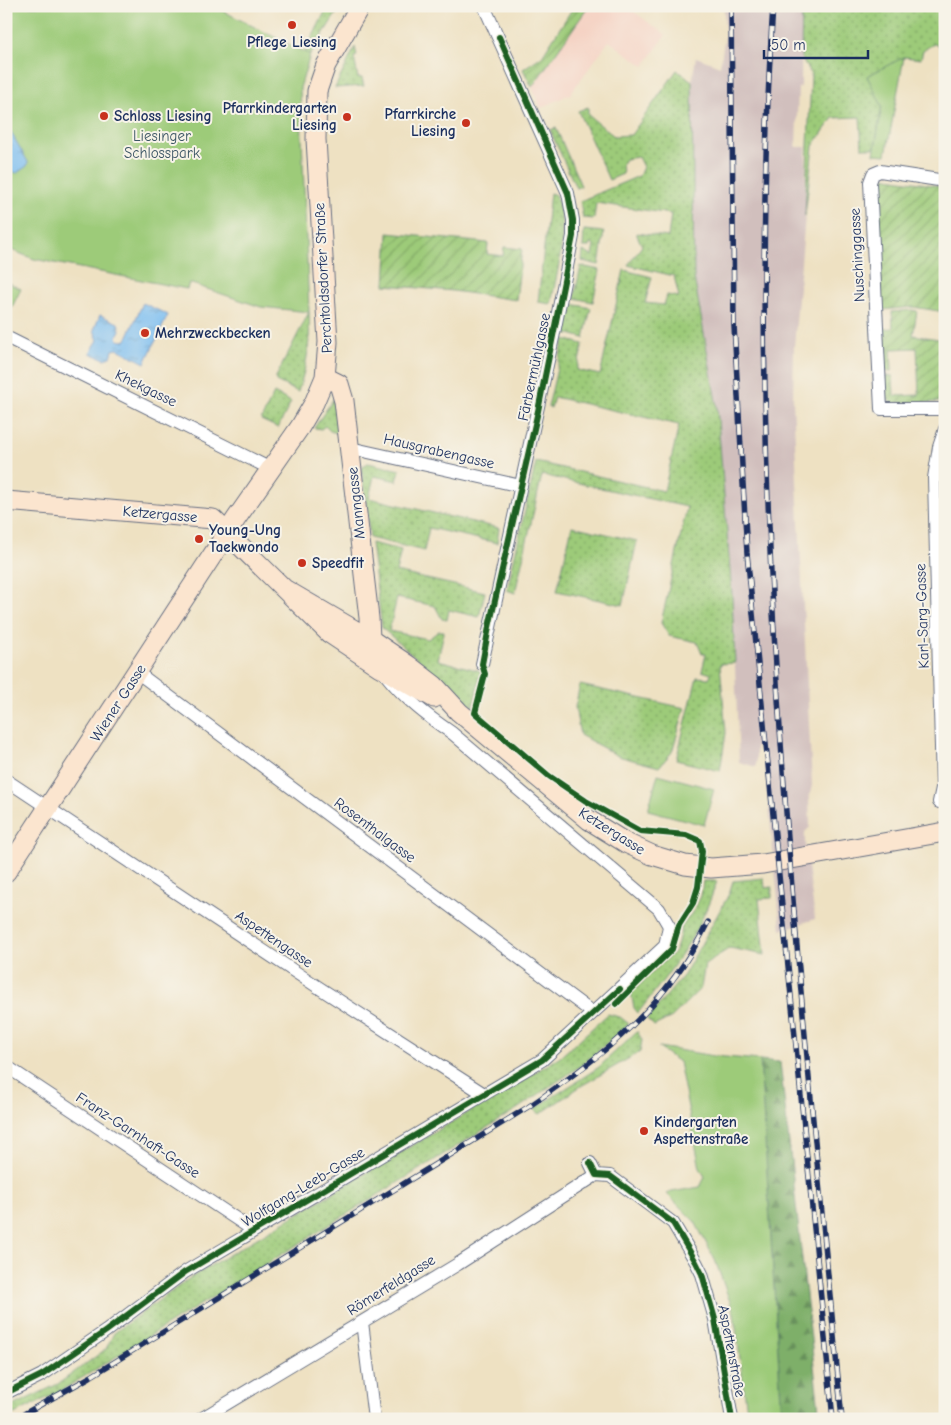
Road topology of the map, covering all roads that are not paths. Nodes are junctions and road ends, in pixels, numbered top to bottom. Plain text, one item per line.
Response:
1 (360, 6) edge
2 (484, 6) edge
3 (945, 181) edge
4 (6, 337) edge
5 (325, 377) junction
6 (945, 409) edge
7 (945, 429) edge
8 (350, 448) junction
9 (271, 469) junction
10 (521, 486) junction
11 (6, 501) edge
12 (228, 532) junction
13 (941, 594) edge
14 (365, 646) junction
15 (482, 664) dead end
16 (380, 667) junction
17 (138, 673) junction
18 (459, 712) junction
19 (6, 780) edge
20 (939, 802) dead end
21 (48, 808) junction
22 (945, 832) edge
23 (6, 872) edge
24 (669, 926) joint
25 (593, 1013) junction
26 (6, 1066) edge
27 (484, 1094) junction
28 (590, 1163) dead end
29 (596, 1175) junction
30 (253, 1230) junction
31 (362, 1322) junction
32 (6, 1393) edge
33 (201, 1419) edge
34 (374, 1419) edge
35 (732, 1419) edge

1 - 5 main road, Perchtoldsdorfer Straße
2 - 10 street, Färbermühlgasse
3 - 6 street, Nuschinggasse
4 - 9 street, Khekgasse
5 - 8 main road, Manngasse
5 - 9 main road, Perchtoldsdorfer Straße
7 - 13 street, Karl-Sarg-Gasse
8 - 10 street, Hausgrabengasse
8 - 14 main road, Manngasse
9 - 12 main road, Perchtoldsdorfer Straße
10 - 15 street, Färbermühlgasse
11 - 12 main road, Ketzergasse
12 - 14 main road, Ketzergasse
12 - 17 main road, Wiener Gasse
13 - 20 street, Karl-Sarg-Gasse
14 - 16 main road, Ketzergasse
14 - 18 main road, Ketzergasse
16 - 18 main road, Ketzergasse
16 - 24 street, Ketzergasse
17 - 21 main road, Wiener Gasse
17 - 25 street, Rosenthalgasse
18 - 22 main road, Ketzergasse
19 - 21 street, Aspettengasse
21 - 23 main road, Wiener Gasse
21 - 27 street, Aspettengasse
24 - 25 street, Wolfgang-Leeb-Gasse
25 - 27 street, Wolfgang-Leeb-Gasse
26 - 30 street, Franz-Garnhaft-Gasse
27 - 30 street, Wolfgang-Leeb-Gasse
28 - 29 street
29 - 31 street, Römerfeldgasse
29 - 35 street, Aspettenstraße
30 - 32 street, Wolfgang-Leeb-Gasse
31 - 33 street, Römerfeldgasse
31 - 34 street

